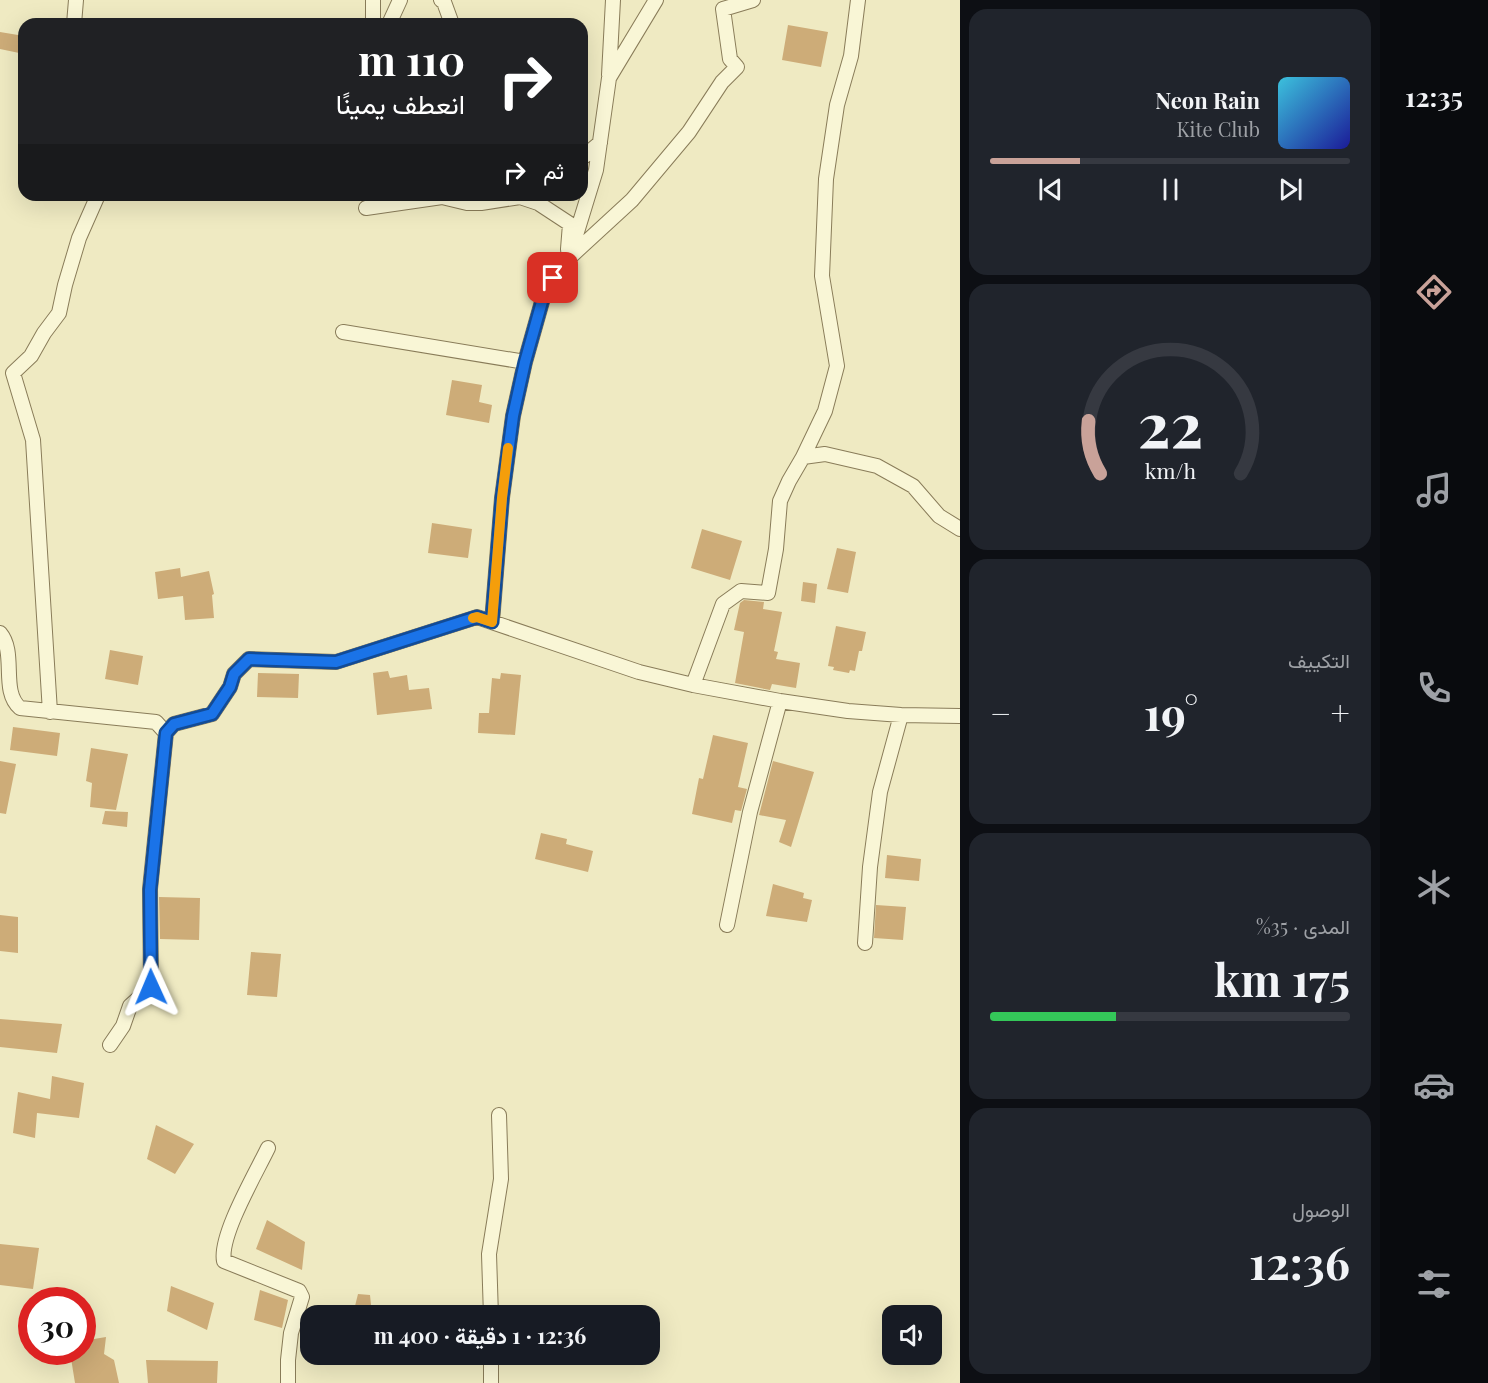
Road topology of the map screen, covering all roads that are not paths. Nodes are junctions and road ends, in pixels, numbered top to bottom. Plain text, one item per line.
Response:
1 (76, 0) edge
2 (373, 0) edge
3 (400, 0) edge
4 (441, 0) edge
5 (614, 0) edge
6 (656, 0) edge
7 (712, 0) edge
8 (753, 0) edge
9 (858, 0) edge
10 (723, 9) junction
11 (74, 18) edge
12 (373, 18) edge
13 (392, 18) edge
14 (450, 18) edge
15 (609, 78) junction
16 (600, 143) junction
17 (588, 153) edge
18 (588, 196) edge
19 (95, 201) edge
20 (414, 201) edge
21 (459, 201) edge
22 (492, 201) edge
23 (533, 201) edge
24 (586, 201) edge
25 (366, 208) dead end
26 (569, 258) junction
27 (343, 332) dead end
28 (525, 362) junction
29 (803, 457) junction
30 (960, 529) edge
31 (492, 622) junction
32 (0, 633) edge
33 (693, 685) junction
34 (780, 701) junction
35 (50, 712) junction
36 (901, 715) junction
37 (960, 716) edge
38 (166, 733) junction
39 (727, 925) dead end
40 (865, 943) dead end
41 (110, 1046) dead end
42 (499, 1115) dead end
43 (268, 1148) dead end
44 (491, 1305) edge
45 (491, 1365) edge
46 (288, 1383) edge
47 (491, 1383) edge

1 - 11 street
2 - 12 street
3 - 13 street
4 - 14 street
5 - 15 street
6 - 15 street
7 - 10 street
8 - 10 street
9 - 29 street
10 - 26 street
15 - 16 street
16 - 17 street
16 - 18 street
19 - 35 street
20 - 25 street
21 - 22 street
23 - 26 street
24 - 26 street
26 - 28 street
27 - 28 street
28 - 31 street
29 - 30 street
29 - 33 street
31 - 33 street
31 - 38 street
32 - 35 street
33 - 34 street
34 - 36 street
34 - 39 street
35 - 38 street
36 - 37 street
36 - 40 street
38 - 41 street
42 - 44 street
43 - 46 street
45 - 47 street

